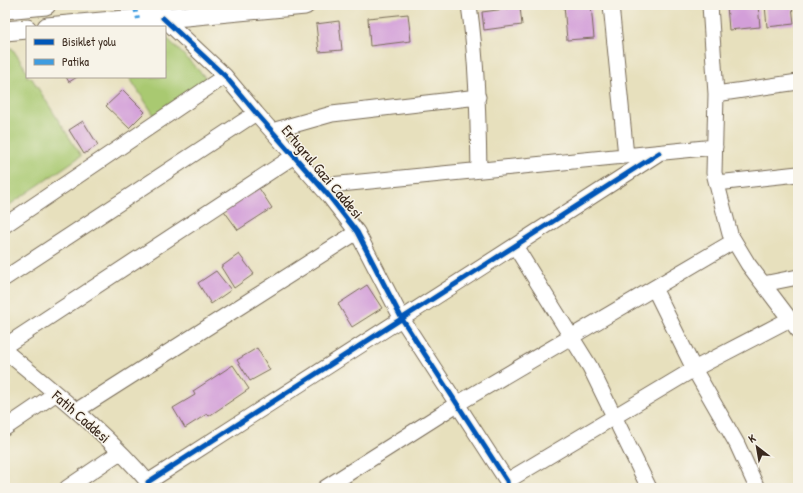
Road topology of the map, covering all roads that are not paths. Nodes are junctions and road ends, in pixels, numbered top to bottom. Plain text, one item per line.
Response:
1 (46, 5) edge
2 (305, 5) edge
3 (469, 5) edge
4 (611, 5) edge
5 (710, 5) edge
6 (5, 9) edge
7 (163, 18) junction
8 (58, 26) edge
9 (26, 29) edge
10 (5, 31) edge
11 (225, 76) junction
12 (798, 82) edge
13 (716, 94) junction
14 (478, 97) junction
15 (256, 113) junction
16 (272, 131) junction
17 (715, 147) junction
18 (659, 153) junction
19 (294, 156) junction
20 (626, 156) junction
21 (479, 170) junction
22 (798, 174) edge
23 (717, 183) junction
24 (320, 186) junction
25 (5, 225) edge
26 (358, 232) junction
27 (734, 241) junction
28 (515, 246) junction
29 (798, 277) edge
30 (5, 278) edge
31 (763, 284) junction
32 (654, 288) junction
33 (402, 319) junction
34 (794, 324) edge
35 (572, 336) junction
36 (5, 346) edge
37 (5, 351) edge
38 (694, 369) junction
39 (55, 394) junction
40 (457, 404) junction
41 (76, 411) junction
42 (615, 417) junction
43 (5, 428) edge
44 (120, 452) junction
45 (151, 485) edge
46 (507, 485) edge
47 (67, 488) edge
48 (325, 488) edge
49 (649, 488) edge
50 (757, 488) edge

1 - 6 main road
2 - 7 main road
3 - 14 street
4 - 20 street
5 - 13 street
7 - 8 main road
7 - 11 street, Ertugrul Gazi Caddesi
9 - 10 main road
11 - 15 street, Ertugrul Gazi Caddesi
11 - 25 street
12 - 13 street
13 - 17 street
14 - 16 street
14 - 21 street
15 - 16 street, Ertugrul Gazi Caddesi
15 - 30 street
16 - 19 street, Ertugrul Gazi Caddesi
17 - 18 street
17 - 23 street
18 - 20 street
18 - 28 street
19 - 24 street, Ertugrul Gazi Caddesi
19 - 36 street
20 - 21 street
21 - 24 street
22 - 23 street
23 - 27 street
24 - 26 street, Ertugrul Gazi Caddesi
26 - 33 street, Ertugrul Gazi Caddesi
26 - 41 street
27 - 31 street
27 - 32 street
28 - 33 street
28 - 35 street
29 - 31 street
31 - 34 street
32 - 35 street
32 - 38 street
33 - 40 street, Ertugrul Gazi Caddesi
33 - 45 street
34 - 38 street
35 - 40 street
35 - 42 street
37 - 39 street, Fatih Caddesi
38 - 42 street
38 - 50 street
39 - 41 street, Fatih Caddesi
39 - 43 street
40 - 46 street, Ertugrul Gazi Caddesi
40 - 48 street
41 - 44 street, Fatih Caddesi
42 - 46 street
42 - 49 street
44 - 45 street, Fatih Caddesi
44 - 47 street

